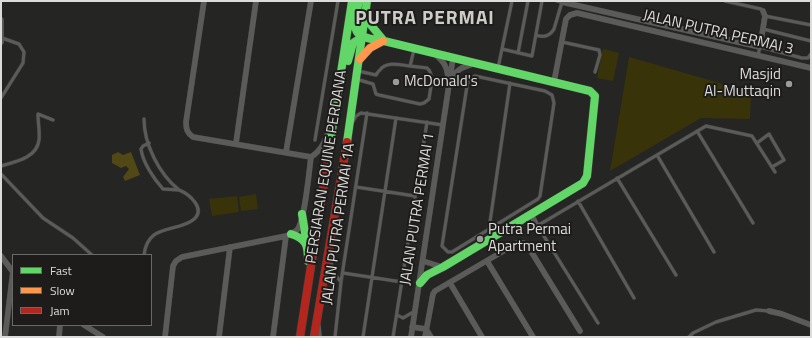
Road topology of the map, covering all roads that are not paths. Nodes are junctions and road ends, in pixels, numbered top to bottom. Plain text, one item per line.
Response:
1 (204, 1) edge
2 (256, 1) edge
3 (311, 1) edge
4 (338, 1) edge
5 (352, 1) edge
6 (359, 1) edge
7 (367, 1) edge
8 (512, 1) edge
9 (528, 1) edge
10 (542, 1) edge
11 (726, 1) edge
12 (559, 2) edge
13 (366, 10) junction
14 (764, 13) junction
15 (1, 20) edge
16 (811, 25) edge
17 (763, 29) junction
18 (536, 35) junction
19 (362, 37) junction
20 (2, 38) edge
21 (384, 41) junction
22 (811, 41) edge
23 (1, 42) edge
24 (562, 42) junction
25 (760, 47) junction
26 (414, 48) junction
27 (502, 49) junction
28 (518, 53) junction
29 (435, 54) junction
30 (811, 54) edge
31 (758, 55) junction
32 (453, 58) junction
33 (475, 63) junction
34 (410, 66) junction
35 (811, 68) edge
36 (498, 69) junction
37 (357, 71) junction
38 (595, 72) dead end
39 (554, 82) junction
40 (449, 84) junction
41 (510, 84) junction
42 (1, 98) edge
43 (337, 100) junction
44 (367, 114) junction
45 (396, 118) junction
46 (144, 119) dead end
47 (53, 120) dead end
48 (334, 120) junction
49 (427, 122) junction
50 (443, 125) junction
51 (349, 127) junction
52 (697, 131) junction
53 (314, 140) dead end
54 (757, 142) junction
55 (149, 143) junction
56 (236, 143) junction
57 (286, 152) junction
58 (657, 155) junction
59 (311, 157) junction
60 (1, 166) edge
61 (772, 167) junction
62 (775, 172) dead end
63 (1, 174) edge
64 (617, 178) junction
65 (356, 187) junction
66 (179, 190) junction
67 (386, 191) junction
68 (415, 196) junction
69 (578, 202) junction
70 (517, 212) junction
71 (302, 214) junction
72 (531, 214) junction
73 (521, 221) junction
74 (753, 224) dead end
75 (537, 225) junction
76 (489, 229) junction
77 (289, 235) junction
78 (230, 247) junction
79 (308, 248) junction
80 (329, 248) junction
81 (714, 252) dead end
82 (91, 254) edge
83 (144, 254) edge
84 (1, 256) edge
85 (423, 261) junction
86 (487, 261) junction
87 (4, 263) edge
88 (443, 268) junction
89 (12, 271) edge
90 (343, 273) junction
91 (676, 275) dead end
92 (372, 277) junction
93 (12, 280) edge
94 (341, 282) junction
95 (402, 282) junction
96 (420, 283) junction
97 (450, 283) junction
98 (308, 286) junction
99 (634, 298) dead end
100 (318, 310) junction
101 (415, 310) junction
102 (769, 311) joint
103 (397, 316) junction
104 (598, 323) dead end
105 (811, 325) edge
106 (60, 326) edge
107 (86, 326) edge
108 (412, 326) junction
109 (426, 329) junction
110 (580, 331) dead end
111 (5, 337) edge
112 (59, 337) edge
113 (103, 337) edge
114 (165, 337) edge
115 (219, 337) edge
116 (273, 337) edge
117 (300, 337) edge
118 (314, 337) edge
119 (319, 337) edge
120 (335, 337) edge
121 (363, 337) edge
122 (392, 337) edge
123 (410, 337) edge
124 (425, 337) edge
125 (431, 337) edge
126 (482, 337) edge
127 (534, 337) edge
128 (689, 337) edge

1 - 56 street
2 - 56 street
3 - 57 street
4 - 53 lane
5 - 43 street, PERSIARAN EQUINE PERDANA
6 - 19 street
7 - 13 street, PERSIARAN EQUINE PERDANA
8 - 27 lane
9 - 28 lane
10 - 18 lane
11 - 14 lane
12 - 18 lane
12 - 25 street
13 - 19 street, PERSIARAN EQUINE PERDANA
13 - 21 street
14 - 16 lane
14 - 17 street
15 - 20 street
17 - 22 lane
17 - 25 street
18 - 28 lane
19 - 21 street
19 - 37 street, PERSIARAN EQUINE PERDANA
19 - 43 street
20 - 23 street
20 - 42 lane
21 - 26 street
21 - 37 street
24 - 31 street, JALAN PUTRA PERMAI 3
24 - 38 lane
24 - 39 street, JALAN PUTRA PERMAI 3
25 - 30 lane
25 - 31 lane
26 - 29 street
26 - 34 lane
27 - 28 lane
27 - 36 lane
29 - 32 street
29 - 40 street, JALAN PUTRA PERMAI 1
31 - 35 street, JALAN PUTRA PERMAI 3
32 - 33 street
32 - 40 street, JALAN PUTRA PERMAI 1
33 - 36 street
33 - 40 street, JALAN PUTRA PERMAI 1
34 - 37 lane
34 - 37 lane
36 - 39 street
37 - 51 street, PERSIARAN EQUINE PERDANA
39 - 72 street
40 - 50 street, JALAN PUTRA PERMAI 1
41 - 70 lane
41 - 76 lane
41 - 76 lane
43 - 48 street, PERSIARAN EQUINE PERDANA
44 - 45 lane
44 - 51 lane, JALAN PUTRA PERMAI 1A
44 - 65 lane, JALAN PUTRA PERMAI 1A
45 - 49 lane
45 - 67 lane
46 - 55 lane
47 - 60 lane
48 - 59 street
48 - 98 street, PERSIARAN EQUINE PERDANA
49 - 50 lane
49 - 68 lane
50 - 85 street, JALAN PUTRA PERMAI 1
51 - 80 street, PERSIARAN EQUINE PERDANA
52 - 54 lane
52 - 58 lane
52 - 74 lane
54 - 61 lane
54 - 61 lane
55 - 66 lane
55 - 66 lane
56 - 57 street
57 - 59 street
58 - 64 lane
58 - 81 lane
59 - 71 street
61 - 62 lane
63 - 82 lane
64 - 69 lane
64 - 91 lane
65 - 67 lane
65 - 90 lane, JALAN PUTRA PERMAI 1A
66 - 83 lane
67 - 68 lane
67 - 92 lane
68 - 95 lane
69 - 75 lane
69 - 99 lane
70 - 73 lane
70 - 76 lane
71 - 77 street
71 - 79 street
72 - 73 street
72 - 75 street
73 - 88 street
75 - 104 lane
77 - 78 street
77 - 79 street
77 - 116 street
78 - 114 street
78 - 115 street
79 - 98 street
80 - 94 lane
80 - 100 street, PERSIARAN EQUINE PERDANA
84 - 87 street
85 - 88 street
85 - 96 street, JALAN PUTRA PERMAI 1
86 - 97 street
86 - 110 street
86 - 127 street
87 - 89 street
88 - 96 street
90 - 92 lane
90 - 94 lane, JALAN PUTRA PERMAI 1A
92 - 95 lane
92 - 121 lane
93 - 111 street
94 - 120 lane, JALAN PUTRA PERMAI 1A
95 - 103 lane
96 - 101 street, JALAN PUTRA PERMAI 1
97 - 109 street
97 - 126 street
98 - 117 street, PERSIARAN EQUINE PERDANA
100 - 118 street, PERSIARAN EQUINE PERDANA
100 - 119 street
101 - 103 lane
101 - 108 street, JALAN PUTRA PERMAI 1
102 - 105 street
102 - 128 lane
103 - 122 lane
106 - 112 street
107 - 113 street
108 - 109 street
108 - 123 street, JALAN PUTRA PERMAI 1
109 - 124 street
109 - 125 street

